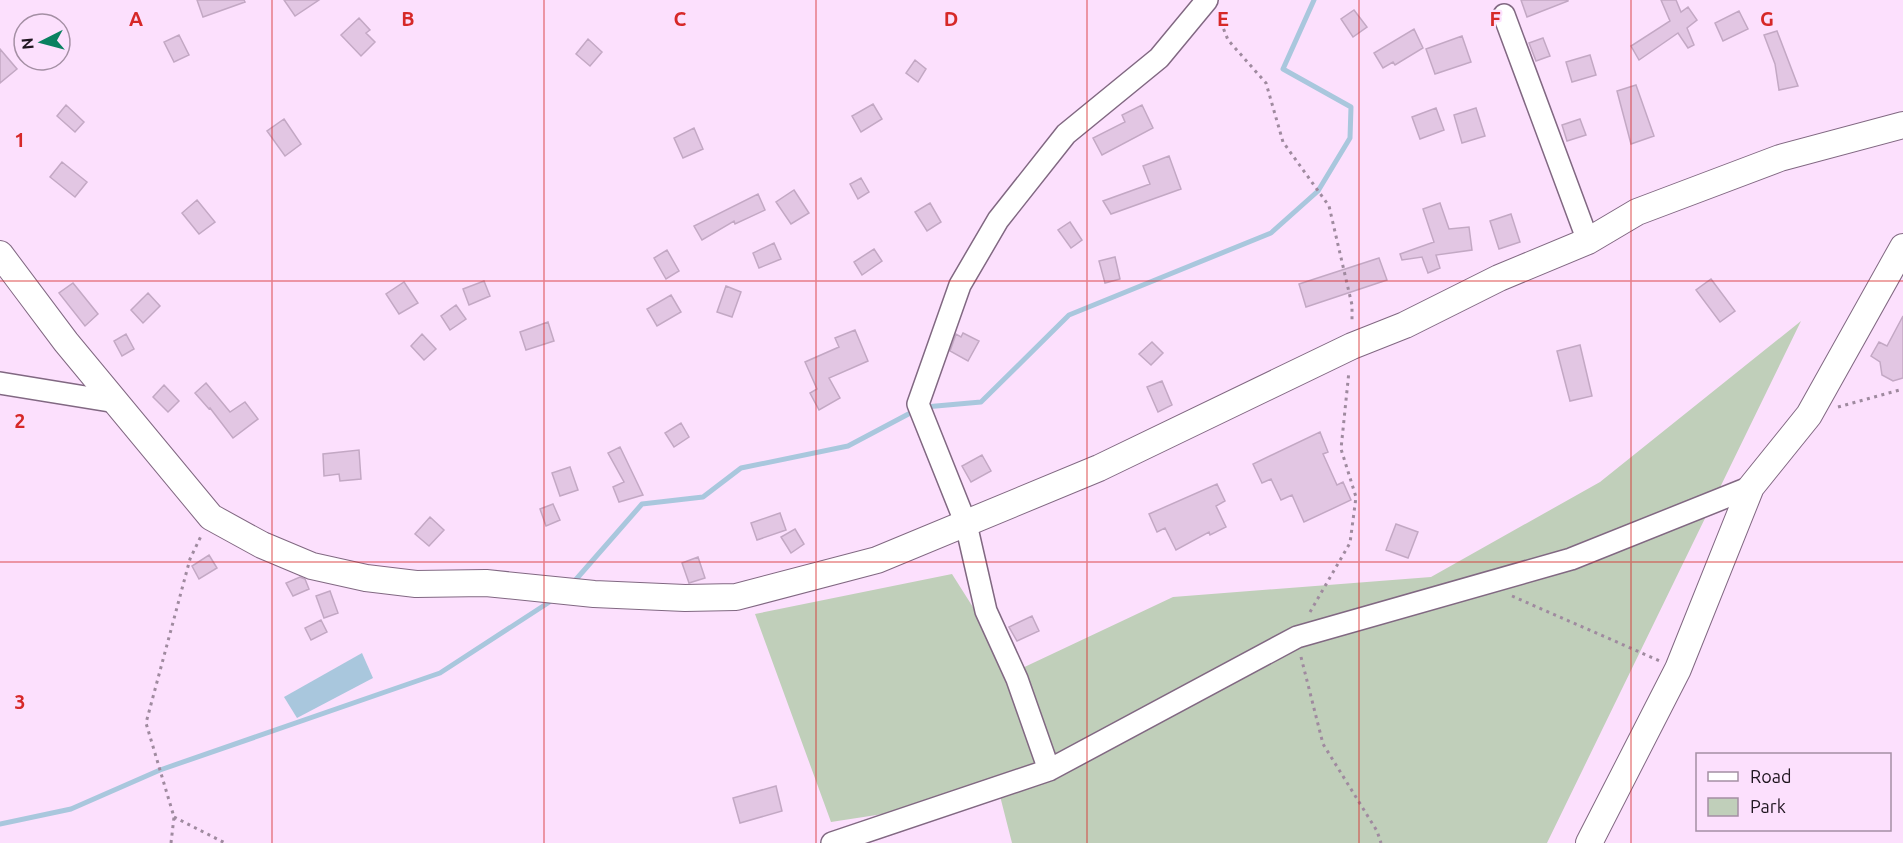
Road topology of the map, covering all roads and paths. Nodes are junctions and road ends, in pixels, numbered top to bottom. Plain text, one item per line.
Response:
1 (1211, 5) edge
2 (1504, 15) dead end
3 (1903, 125) edge
4 (1588, 241) junction
5 (1903, 247) edge
6 (0, 254) edge
7 (1352, 346) junction
8 (0, 383) edge
9 (1903, 389) edge
10 (116, 402) junction
11 (1809, 415) junction
12 (1751, 487) junction
13 (211, 517) junction
14 (966, 524) junction
15 (1484, 585) junction
16 (1297, 637) junction
17 (1678, 669) junction
18 (1049, 770) junction
19 (174, 817) junction
20 (171, 843) edge
21 (225, 843) edge
22 (832, 843) edge
23 (1381, 843) edge
24 (1589, 843) edge

1 - 7 path
1 - 14 street
2 - 4 street
3 - 4 street
4 - 7 street
5 - 11 street
6 - 10 street
7 - 14 street
7 - 16 path
8 - 10 street
9 - 11 path
10 - 13 street
11 - 12 street
12 - 15 street
12 - 17 street
13 - 14 street
13 - 19 path
14 - 18 street
15 - 16 street
15 - 17 path
16 - 18 street
16 - 23 path
17 - 24 street
18 - 22 street
19 - 20 path
19 - 21 path

